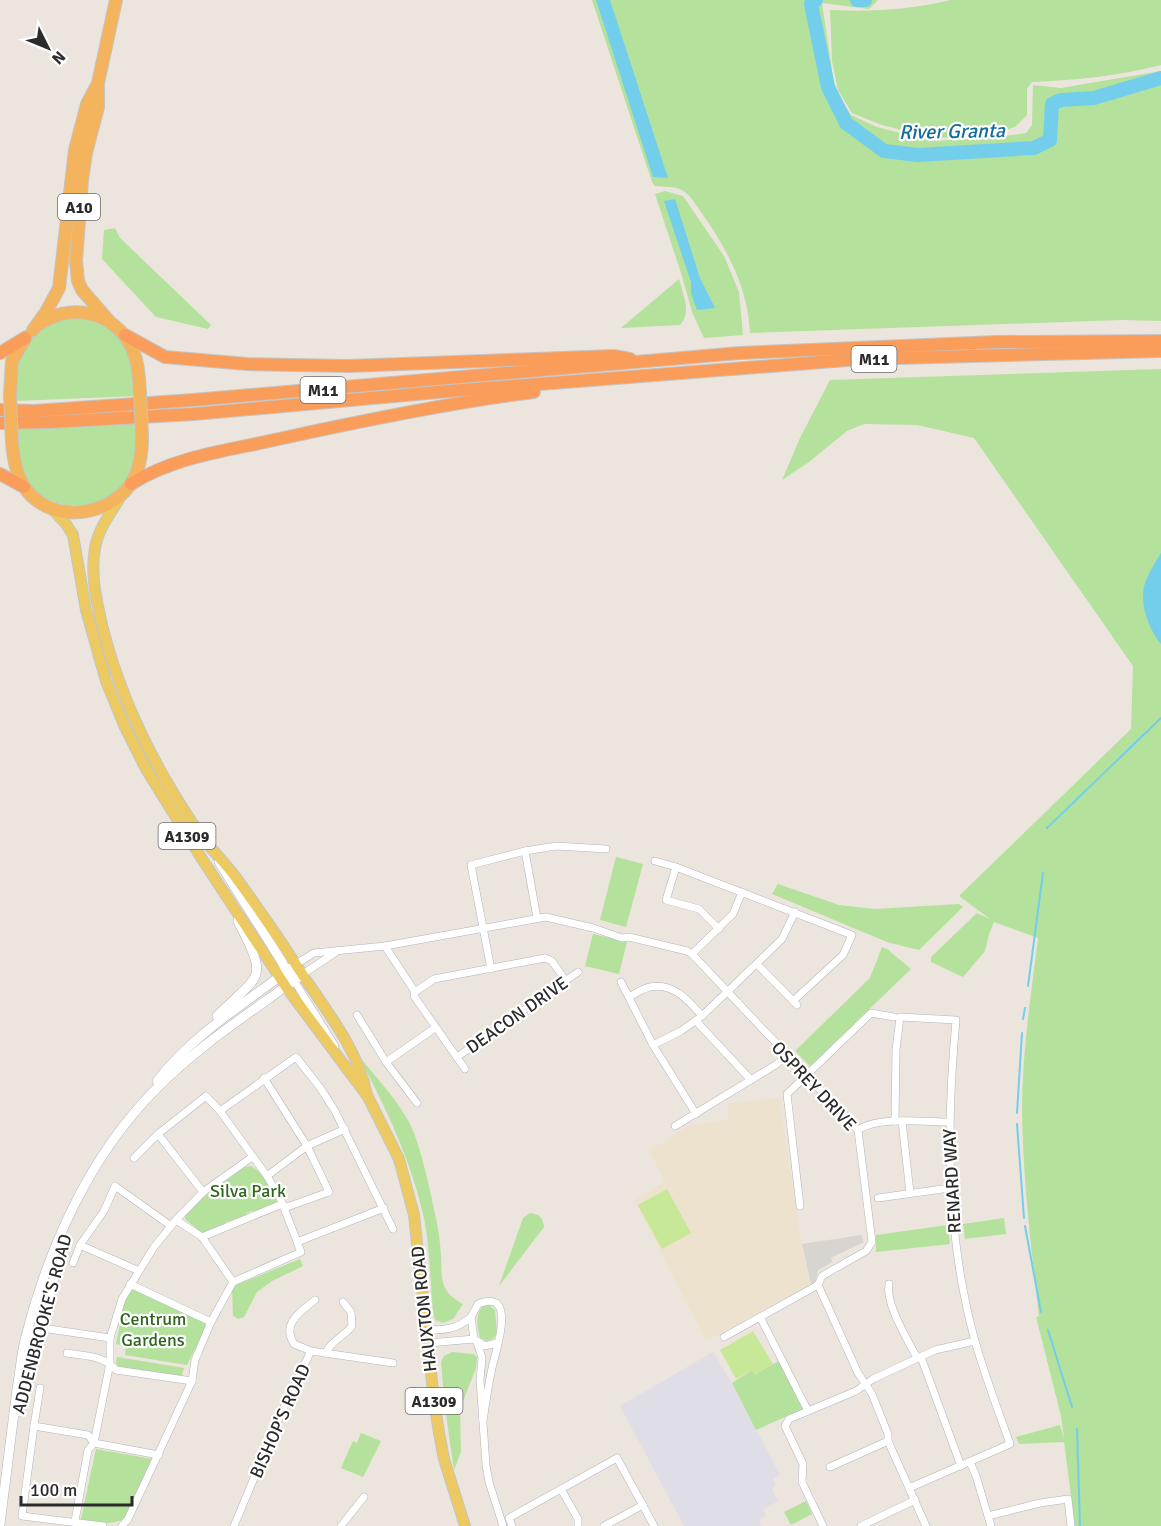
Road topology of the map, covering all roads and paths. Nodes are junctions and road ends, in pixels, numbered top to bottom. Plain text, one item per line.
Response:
1 (116, 0) edge
2 (98, 83) junction
3 (109, 321) junction
4 (29, 334) junction
5 (125, 335) junction
6 (1161, 341) edge
7 (1161, 351) edge
8 (0, 353) edge
9 (645, 361) junction
10 (588, 380) junction
11 (0, 410) edge
12 (0, 423) edge
13 (0, 474) edge
14 (131, 484) junction
15 (24, 487) junction
16 (121, 496) junction
17 (52, 509) junction
18 (606, 849) dead end
19 (525, 851) junction
20 (655, 861) dead end
21 (676, 867) junction
22 (217, 882) junction
23 (742, 891) junction
24 (795, 912) junction
25 (537, 918) junction
26 (483, 929) junction
27 (719, 929) junction
28 (385, 946) junction
29 (339, 951) junction
30 (692, 954) junction
31 (757, 964) junction
32 (491, 969) junction
33 (293, 972) junction
34 (578, 972) dead end
35 (566, 981) junction
36 (621, 982) dead end
37 (415, 992) junction
38 (727, 992) junction
39 (628, 997) junction
40 (357, 1015) dead end
41 (894, 1017) dead end
42 (699, 1018) junction
43 (435, 1028) junction
44 (654, 1045) junction
45 (184, 1049) junction
46 (786, 1056) junction
47 (457, 1057) junction
48 (386, 1062) junction
49 (465, 1069) dead end
50 (806, 1076) junction
51 (264, 1078) junction
52 (751, 1080) junction
53 (368, 1097) junction
54 (142, 1103) junction
55 (417, 1103) dead end
56 (220, 1111) junction
57 (696, 1114) junction
58 (899, 1121) junction
59 (949, 1122) junction
60 (675, 1126) dead end
61 (345, 1129) junction
62 (858, 1130) junction
63 (158, 1134) junction
64 (307, 1146) junction
65 (252, 1157) junction
66 (134, 1158) dead end
67 (267, 1176) junction
68 (950, 1188) junction
69 (203, 1192) junction
70 (910, 1193) junction
71 (878, 1198) dead end
72 (283, 1206) junction
73 (800, 1206) dead end
74 (384, 1208) junction
75 (72, 1211) junction
76 (173, 1223) junction
77 (393, 1229) dead end
78 (202, 1237) junction
79 (297, 1242) junction
80 (80, 1245) junction
81 (73, 1263) dead end
82 (139, 1271) junction
83 (233, 1282) junction
84 (130, 1284) junction
85 (889, 1284) dead end
86 (818, 1285) junction
87 (315, 1300) dead end
88 (343, 1302) dead end
89 (471, 1317) junction
90 (760, 1317) junction
91 (211, 1322) junction
92 (42, 1328) junction
93 (427, 1329) junction
94 (26, 1336) junction
95 (724, 1337) dead end
96 (110, 1338) junction
97 (476, 1340) junction
98 (975, 1341) junction
99 (429, 1342) junction
100 (497, 1343) junction
101 (311, 1351) junction
102 (67, 1353) dead end
103 (326, 1353) junction
104 (919, 1357) junction
105 (110, 1363) junction
106 (393, 1363) dead end
107 (192, 1382) junction
108 (865, 1385) junction
109 (40, 1388) dead end
110 (808, 1411) junction
111 (483, 1420) junction
112 (34, 1426) junction
113 (11, 1438) junction
114 (888, 1441) junction
115 (94, 1443) junction
116 (159, 1455) junction
117 (970, 1462) junction
118 (961, 1466) junction
119 (830, 1467) dead end
120 (909, 1488) junction
121 (561, 1489) junction
122 (364, 1497) dead end
123 (915, 1500) junction
124 (643, 1505) junction
125 (988, 1516) junction
126 (75, 1521) junction
127 (55, 1523) edge
128 (0, 1524) edge
129 (103, 1526) edge
130 (122, 1526) edge
131 (234, 1526) edge
132 (341, 1526) edge
133 (465, 1526) edge
134 (503, 1526) edge
135 (512, 1526) edge
136 (578, 1526) edge
137 (604, 1526) edge
138 (654, 1526) edge
139 (823, 1526) edge
140 (861, 1526) edge
141 (926, 1526) edge
142 (991, 1526) edge
143 (1071, 1526) edge

1 - 2 highway, A10
2 - 3 highway, A10
2 - 4 highway, A10
3 - 4 highway
3 - 5 highway
4 - 8 highway
4 - 15 highway, bridge
5 - 9 highway, M11
5 - 14 highway, bridge
6 - 9 highway, M11
7 - 10 highway, M11
9 - 11 highway, M11
10 - 12 highway, M11
10 - 14 highway, M11
13 - 15 highway
14 - 16 highway
15 - 17 highway
16 - 17 highway
16 - 33 main road, A1309
17 - 22 main road, A1309
18 - 19 street
19 - 25 street
19 - 26 street
20 - 21 street
21 - 23 street
21 - 27 street
22 - 33 main road, A1309
22 - 45 street
23 - 24 street
23 - 27 street
24 - 31 street
24 - 31 street
25 - 26 street
25 - 30 street
26 - 28 street
26 - 32 street
27 - 30 street
28 - 29 street
28 - 37 street, DEACON DRIVE
29 - 33 street
29 - 33 street
30 - 38 street, OSPREY DRIVE
31 - 38 street
32 - 35 street
32 - 37 street
33 - 45 street, ADDENBROOKE'S ROAD
33 - 53 main road, A1309
33 - 53 main road, A1309
33 - 54 street, ADDENBROOKE'S ROAD
34 - 35 street, DEACON DRIVE
35 - 47 street, DEACON DRIVE
36 - 39 street
37 - 43 street, DEACON DRIVE
38 - 42 street
38 - 46 street, OSPREY DRIVE
39 - 42 street
39 - 44 street
40 - 48 street
41 - 50 street
42 - 44 street
42 - 52 street
43 - 47 street, DEACON DRIVE
43 - 48 street
44 - 57 street
45 - 54 street, ADDENBROOKE'S ROAD
46 - 50 street, OSPREY DRIVE
46 - 52 street
47 - 49 street, DEACON DRIVE
48 - 55 street
50 - 62 street, OSPREY DRIVE
50 - 73 street
51 - 56 street
51 - 61 street
51 - 64 street
52 - 57 street
53 - 93 main road, HAUXTON ROAD / A1309
54 - 75 street, ADDENBROOKE'S ROAD
56 - 63 street
56 - 65 street
57 - 60 street
58 - 59 street
58 - 59 street, RENARD WAY
58 - 62 street
58 - 70 street
59 - 68 street, RENARD WAY
61 - 64 street
61 - 74 street
62 - 86 street, OSPREY DRIVE
63 - 66 street
63 - 69 street
64 - 67 street
64 - 72 street
65 - 67 street
65 - 69 street
67 - 72 street
68 - 70 street
68 - 98 street, RENARD WAY
69 - 76 street
70 - 71 street
72 - 78 street
72 - 79 street
74 - 77 street
74 - 79 street
75 - 92 street, ADDENBROOKE'S ROAD
75 - 94 street, ADDENBROOKE'S ROAD
76 - 78 street
76 - 80 street
76 - 82 street
78 - 83 street
79 - 83 street
80 - 81 street
80 - 82 street
82 - 84 street
83 - 91 street
84 - 91 street
84 - 96 street
85 - 104 street
86 - 90 street
86 - 108 street
87 - 101 street, BISHOP'S ROAD
88 - 103 street
89 - 93 street
89 - 97 street
89 - 100 street
90 - 95 street
90 - 110 street
91 - 107 street
92 - 94 street
92 - 96 street
92 - 113 street, ADDENBROOKE'S ROAD
93 - 99 main road, HAUXTON ROAD / A1309
94 - 113 street, ADDENBROOKE'S ROAD
96 - 105 street
97 - 99 street
97 - 100 street
97 - 111 street
98 - 104 street
98 - 117 street, RENARD WAY
99 - 133 main road, HAUXTON ROAD / A1309
100 - 111 street
101 - 103 street
101 - 131 street, BISHOP'S ROAD
102 - 105 street
103 - 106 street
104 - 108 street
104 - 118 street
105 - 107 street
105 - 115 street
107 - 116 street
108 - 110 street
108 - 114 street
109 - 112 street
110 - 139 street
111 - 134 street
112 - 115 street
112 - 127 street
113 - 128 street, ADDENBROOKE'S ROAD
114 - 119 street
114 - 120 street
115 - 116 street
115 - 126 street
116 - 130 street
117 - 118 street
117 - 125 street
118 - 120 street
120 - 123 street
121 - 124 street
121 - 135 street
121 - 136 street
122 - 132 street
123 - 140 street
123 - 141 street
124 - 137 street
124 - 138 street
125 - 142 street
125 - 143 street
126 - 127 street
126 - 129 street

